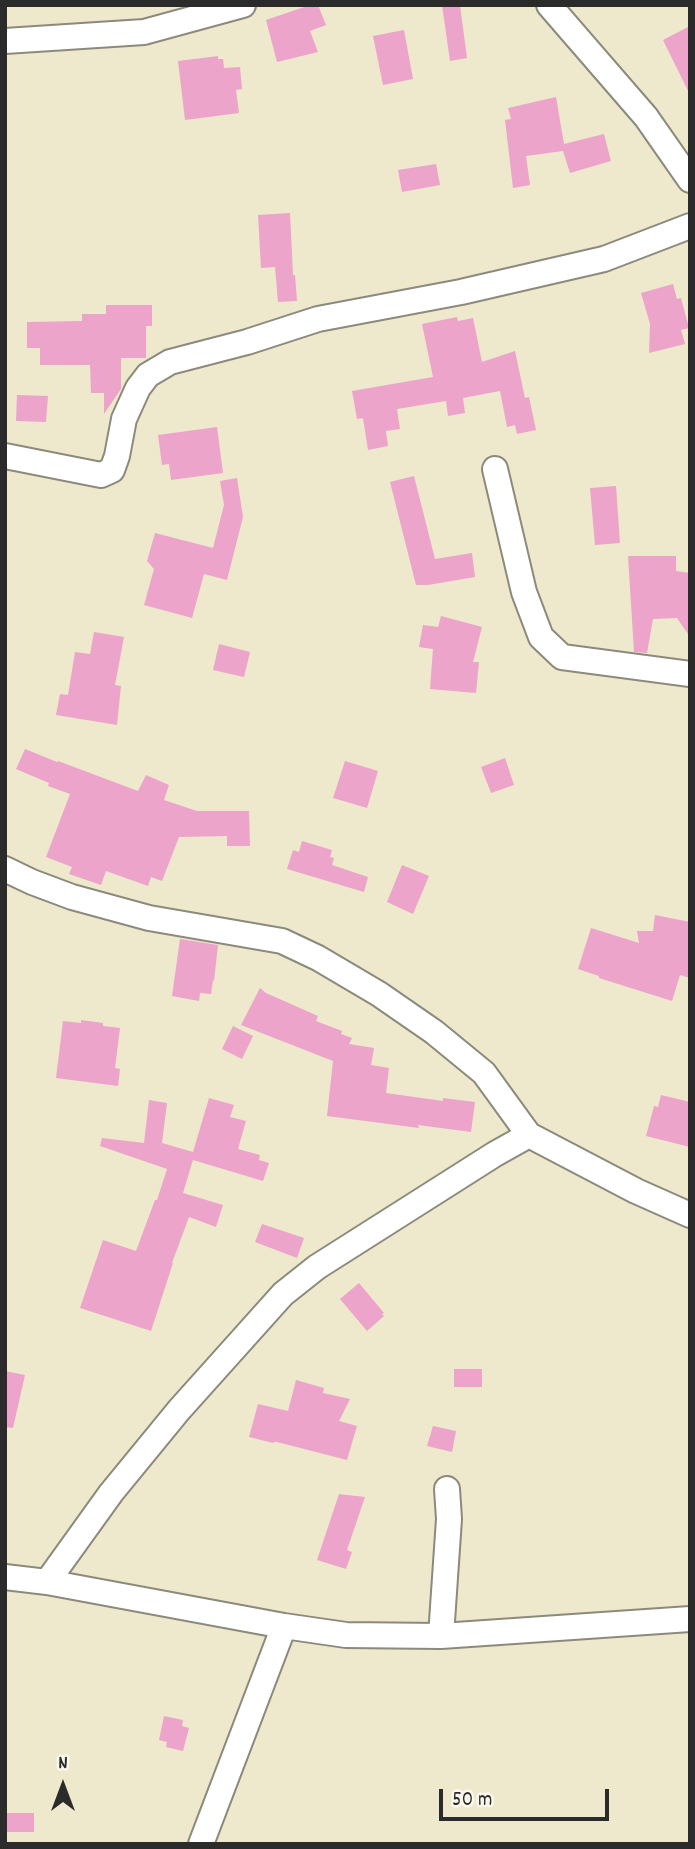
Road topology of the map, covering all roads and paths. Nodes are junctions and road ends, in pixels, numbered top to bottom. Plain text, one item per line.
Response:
1 (243, 5) edge
2 (549, 5) edge
3 (5, 41) edge
4 (690, 180) edge
5 (690, 226) edge
6 (5, 456) edge
7 (495, 469) dead end
8 (690, 674) edge
9 (5, 869) edge
10 (529, 1135) junction
11 (690, 1215) edge
12 (447, 1489) dead end
13 (5, 1577) edge
14 (47, 1582) junction
15 (690, 1619) edge
16 (284, 1626) junction
17 (441, 1636) junction
18 (201, 1844) edge

1 - 3 street
2 - 4 street
5 - 6 street
7 - 8 street
9 - 10 street
10 - 11 street
10 - 14 street
12 - 17 street
13 - 14 street
14 - 16 street
15 - 17 street
16 - 17 street
16 - 18 street

